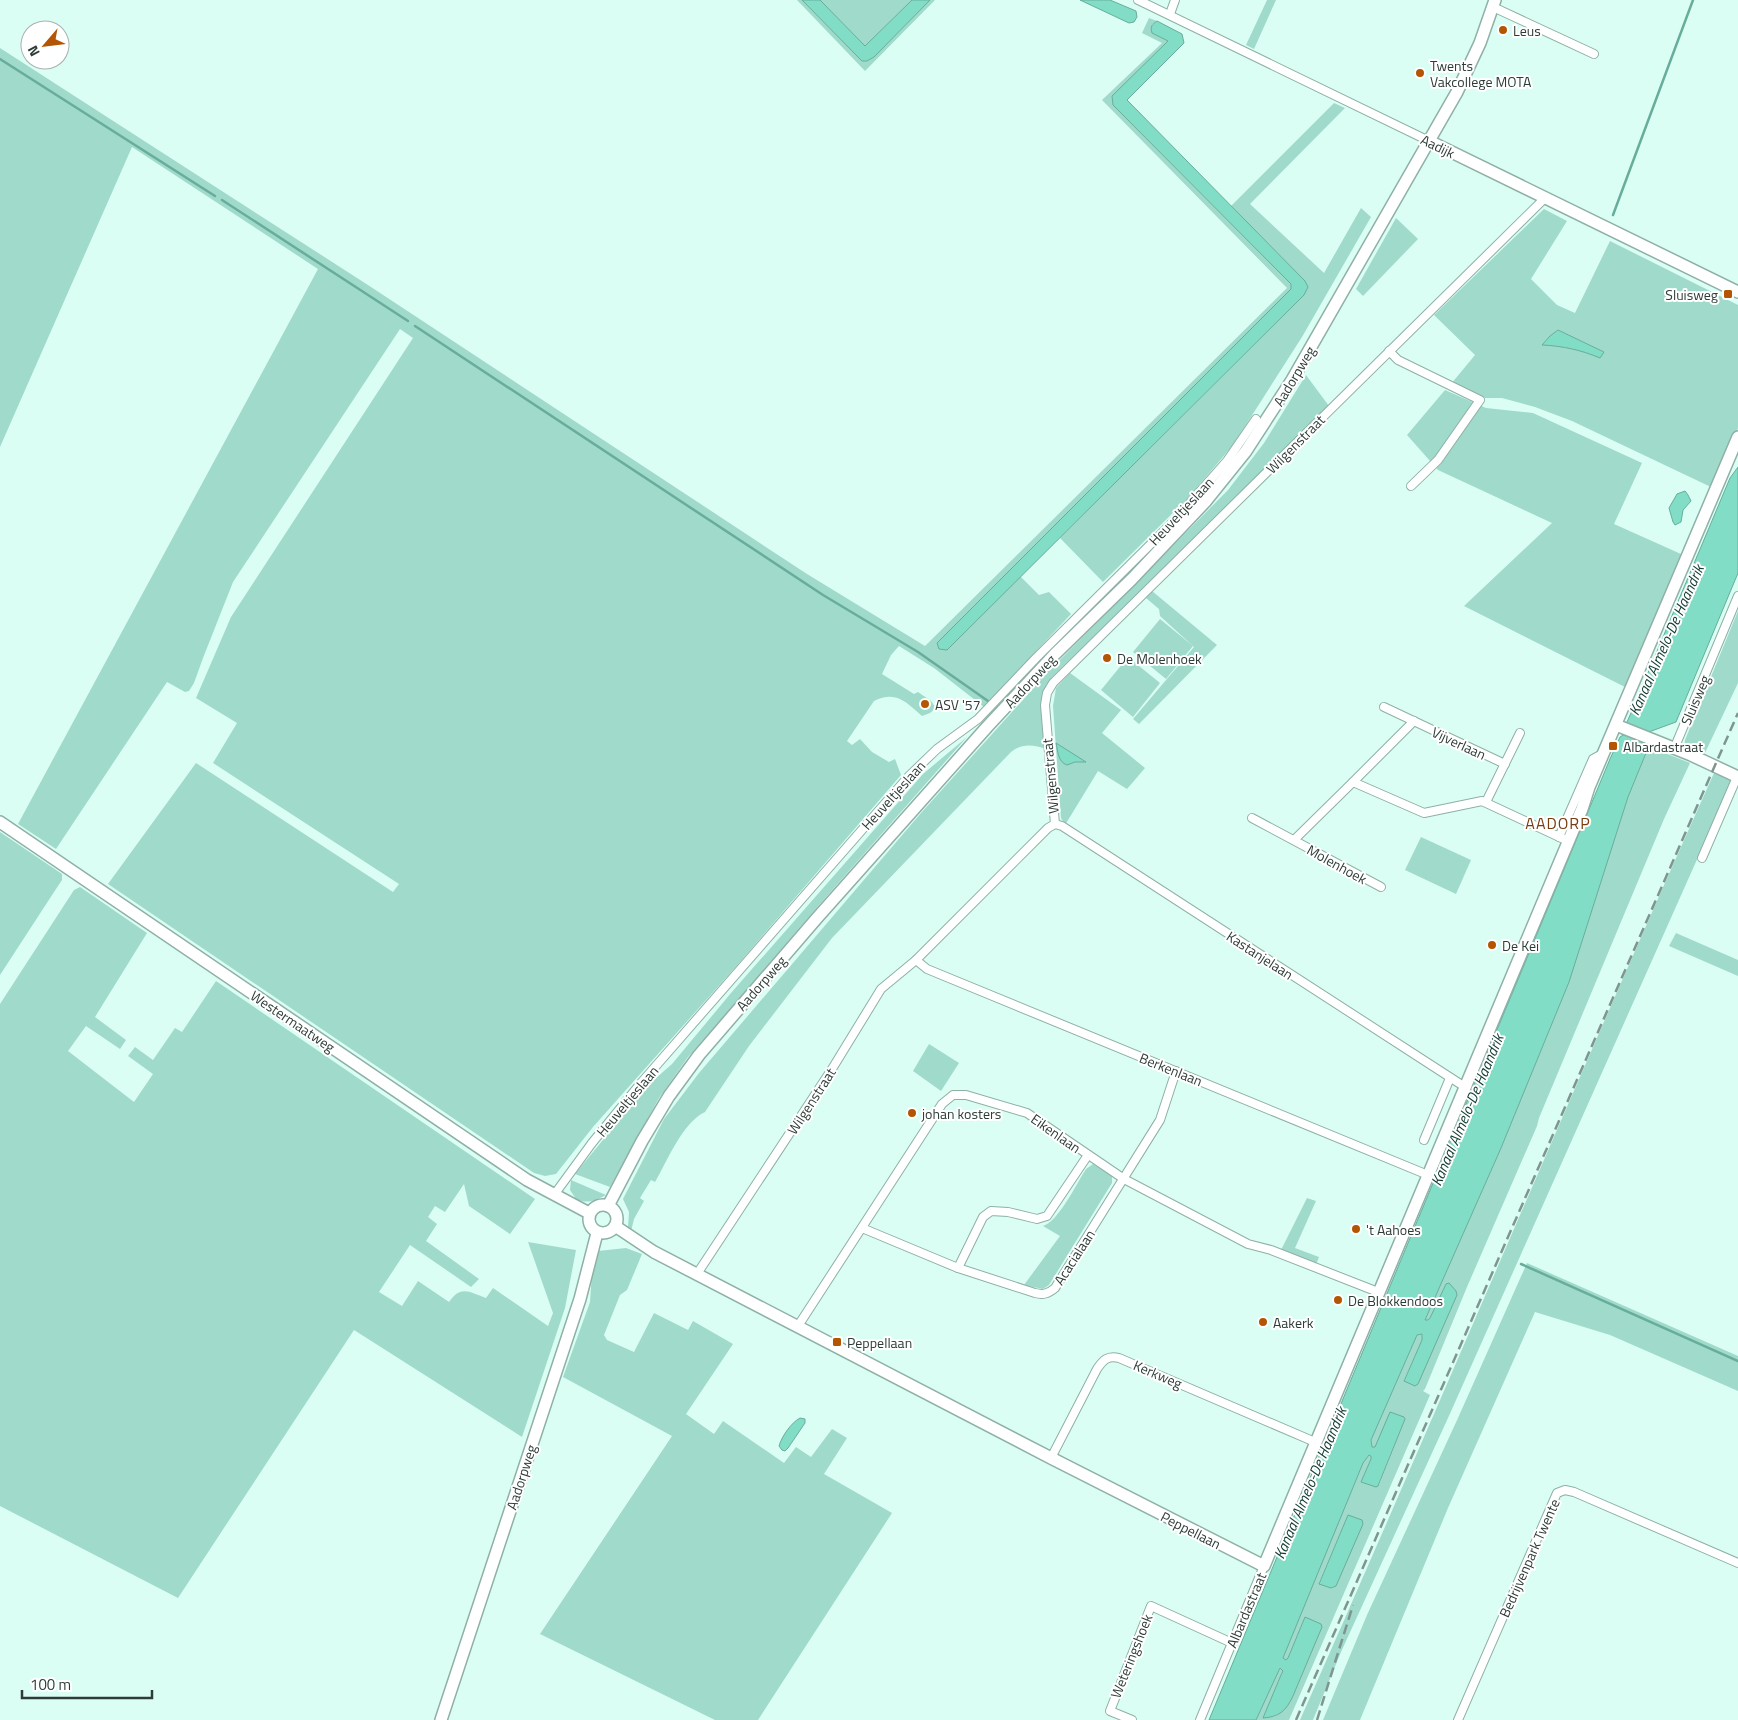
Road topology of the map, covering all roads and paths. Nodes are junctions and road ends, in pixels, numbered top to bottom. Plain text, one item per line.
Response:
1 (1138, 0) edge
2 (1175, 0) edge
3 (1494, 4) edge
4 (1170, 14) junction
5 (1594, 54) dead end
6 (1429, 142) junction
7 (1545, 198) junction
8 (1738, 292) edge
9 (1389, 351) junction
10 (1256, 419) dead end
11 (1738, 437) edge
12 (1411, 486) dead end
13 (1738, 596) edge
14 (1384, 707) dead end
15 (1414, 721) junction
16 (1616, 725) junction
17 (1520, 733) dead end
18 (1674, 749) junction
19 (1505, 764) junction
20 (1738, 777) edge
21 (1353, 782) junction
22 (1486, 802) junction
23 (1252, 818) dead end
24 (0, 822) edge
25 (1055, 824) junction
26 (1563, 839) junction
27 (1294, 840) junction
28 (1702, 858) dead end
29 (1381, 887) dead end
30 (916, 960) junction
31 (1176, 1071) junction
32 (1450, 1078) junction
33 (1465, 1087) junction
34 (1424, 1140) dead end
35 (1088, 1156) junction
36 (1428, 1175) junction
37 (1124, 1178) junction
38 (554, 1195) junction
39 (608, 1206) junction
40 (589, 1213) junction
41 (615, 1226) junction
42 (862, 1228) junction
43 (597, 1233) junction
44 (958, 1268) junction
45 (697, 1274) junction
46 (1378, 1292) junction
47 (798, 1326) junction
48 (1315, 1442) junction
49 (1051, 1458) junction
50 (1738, 1563) edge
51 (1264, 1566) junction
52 (1232, 1643) junction
53 (441, 1720) edge
54 (1132, 1720) edge
55 (1200, 1720) edge
56 (1458, 1720) edge

1 - 4 street, Aadijk
2 - 4 street
3 - 5 street
3 - 6 street, Aadorpweg
4 - 6 street, Aadijk
6 - 7 street, Aadijk
6 - 39 street, Aadorpweg
7 - 8 street, Aadijk
7 - 9 street, Wilgenstraat
9 - 12 street
9 - 25 street, Wilgenstraat
10 - 38 street, Heuveltjeslaan
11 - 16 street, Albardastraat
13 - 18 street, Sluisweg
14 - 15 street, Vijverlaan
15 - 19 street, Vijverlaan
15 - 21 street
16 - 18 street
16 - 26 street, Albardastraat
17 - 19 street
18 - 20 street
19 - 22 street
20 - 28 street
21 - 22 street
21 - 27 street, Molenhoek
22 - 26 street
23 - 27 street, Molenhoek
24 - 38 street, Westermaatweg
25 - 30 street, Wilgenstraat
25 - 32 street, Kastanjelaan
26 - 33 street, Albardastraat
27 - 29 street, Molenhoek
30 - 31 street, Berkenlaan
30 - 45 street, Wilgenstraat
31 - 36 street, Berkenlaan
31 - 37 street, Acacialaan
32 - 33 street, Kastanjelaan
32 - 34 street
33 - 36 street, Albardastraat
35 - 37 street, Eikenlaan
35 - 42 street, Eikenlaan
35 - 44 street
36 - 46 street, Albardastraat
37 - 44 street, Acacialaan
37 - 46 street, Eikenlaan
38 - 40 street, Westermaatweg
39 - 40 street
39 - 41 street
40 - 43 street
41 - 43 street
41 - 45 street, Peppellaan
42 - 44 street, Acacialaan
42 - 47 street, Eikenlaan
43 - 53 street, Aadorpweg
45 - 47 street, Peppellaan
46 - 48 street, Albardastraat
47 - 49 street, Peppellaan
48 - 49 street, Kerkweg
48 - 51 street, Albardastraat
49 - 51 street, Peppellaan
50 - 56 street, Bedrijvenpark Twente
51 - 52 street, Albardastraat
52 - 54 street, Weteringshoek
52 - 55 street, Albardastraat

